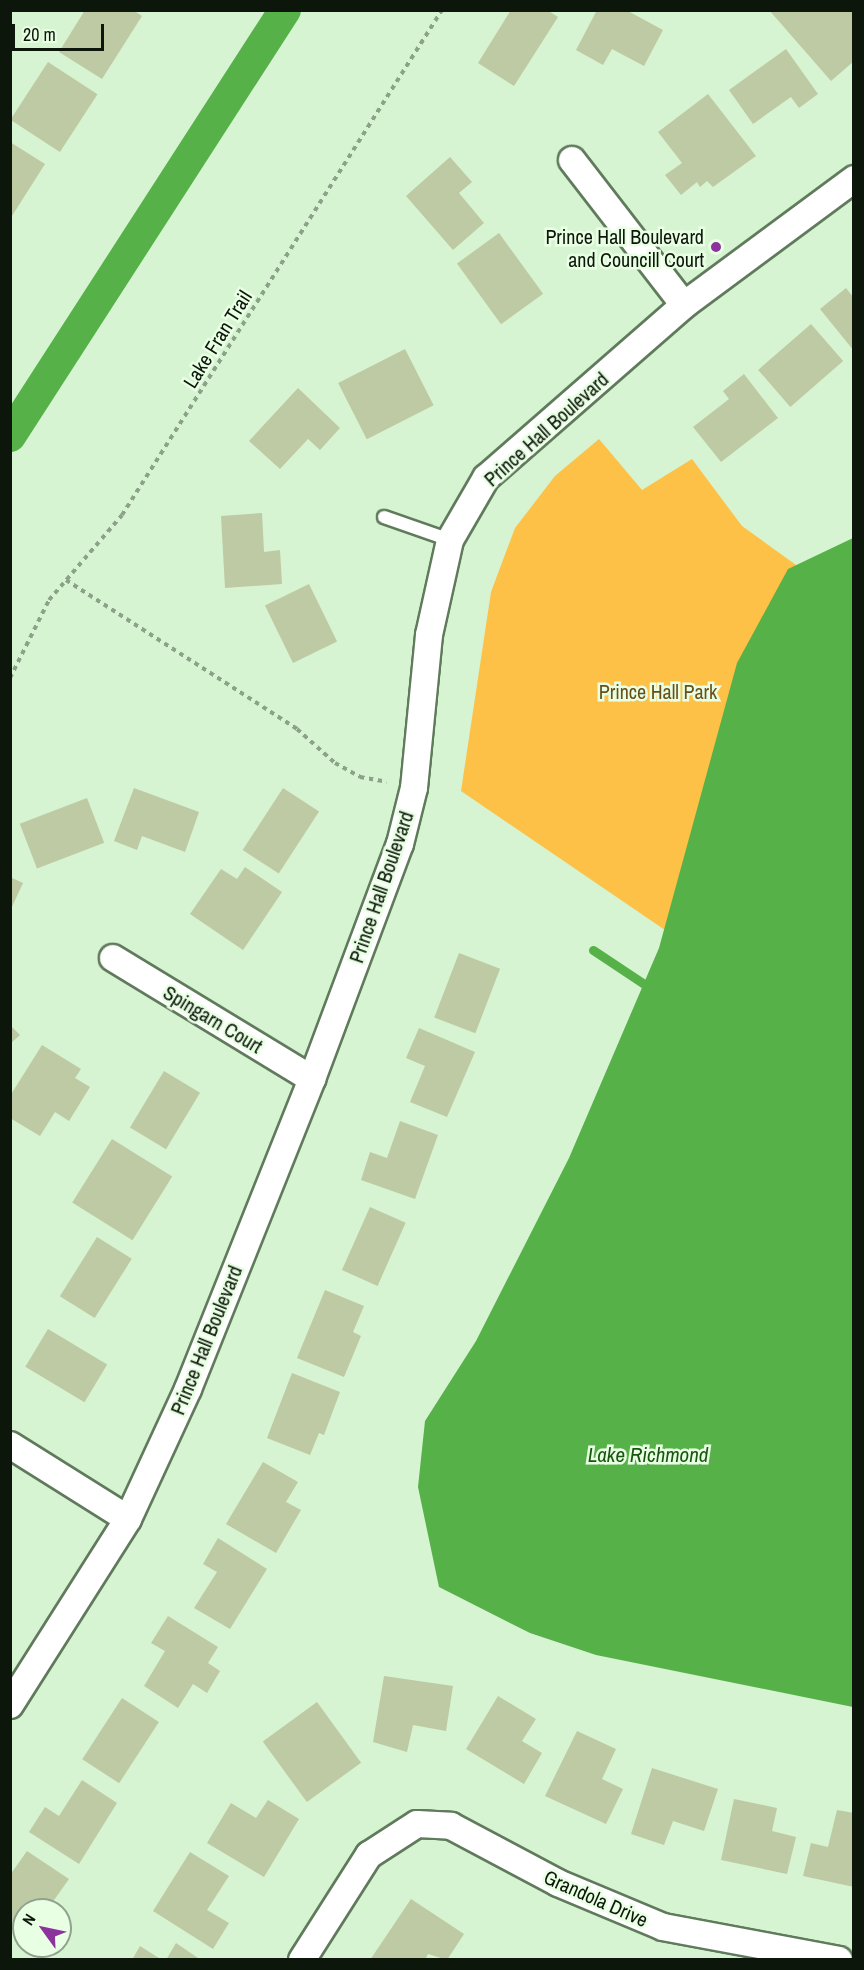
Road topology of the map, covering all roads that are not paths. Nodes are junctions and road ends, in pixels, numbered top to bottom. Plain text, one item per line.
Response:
1 (572, 160) dead end
2 (854, 179) edge
3 (684, 305) junction
4 (384, 517) dead end
5 (450, 540) junction
6 (113, 958) dead end
7 (312, 1079) junction
8 (10, 1445) edge
9 (128, 1519) junction
10 (10, 1705) edge
11 (302, 1959) edge
12 (839, 1959) edge

1 - 3 street
2 - 3 street, Prince Hall Boulevard
3 - 5 street, Prince Hall Boulevard
4 - 5 lane
5 - 7 street, Prince Hall Boulevard
6 - 7 street, Spingarn Court
7 - 9 street, Prince Hall Boulevard
8 - 9 street
9 - 10 street, Prince Hall Boulevard
11 - 12 street, Grandola Drive

